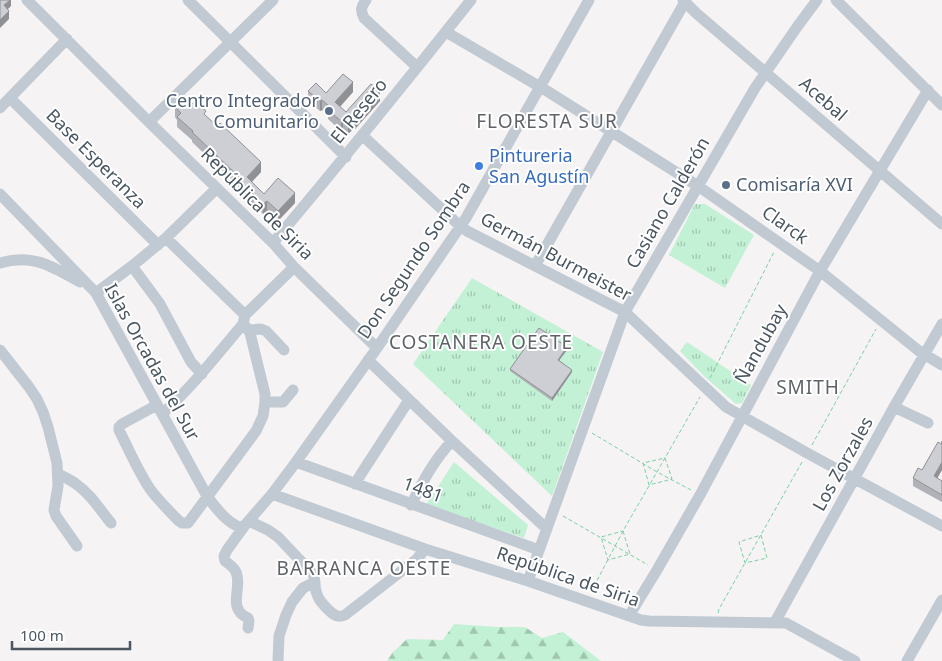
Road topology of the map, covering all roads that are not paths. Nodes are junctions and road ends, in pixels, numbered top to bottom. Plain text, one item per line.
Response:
1 (27, 0) edge
2 (188, 0) edge
3 (273, 0) edge
4 (366, 0) edge
5 (472, 0) edge
6 (589, 0) edge
7 (818, 0) edge
8 (836, 0) edge
9 (685, 1) edge
10 (446, 32) junction
11 (67, 40) junction
12 (231, 42) junction
13 (417, 67) junction
14 (766, 72) junction
15 (541, 87) junction
16 (928, 90) junction
17 (10, 98) junction
18 (941, 102) edge
19 (0, 108) edge
20 (149, 122) junction
21 (612, 132) junction
22 (363, 136) junction
23 (346, 157) junction
24 (880, 171) junction
25 (698, 186) junction
26 (217, 188) junction
27 (0, 194) edge
28 (942, 224) edge
29 (460, 226) junction
30 (162, 242) junction
31 (273, 243) junction
32 (0, 263) edge
33 (132, 266) junction
34 (535, 266) junction
35 (294, 267) junction
36 (820, 271) junction
37 (94, 290) junction
38 (626, 312) junction
39 (245, 323) junction
40 (942, 324) edge
41 (377, 348) junction
42 (0, 350) edge
43 (284, 350) dead end
44 (924, 354) junction
45 (368, 360) junction
46 (4, 363) edge
47 (942, 365) edge
48 (202, 374) junction
49 (293, 390) dead end
50 (409, 400) junction
51 (265, 402) junction
52 (894, 407) junction
53 (159, 409) junction
54 (742, 416) junction
55 (928, 423) dead end
56 (452, 441) junction
57 (296, 462) junction
58 (58, 474) junction
59 (854, 479) junction
60 (355, 484) junction
61 (272, 494) junction
62 (207, 496) junction
63 (411, 504) junction
64 (247, 523) junction
65 (111, 524) dead end
66 (942, 526) edge
67 (547, 529) junction
68 (77, 546) dead end
69 (425, 549) junction
70 (539, 550) junction
71 (528, 581) junction
72 (315, 582) junction
73 (942, 600) edge
74 (629, 616) junction
75 (776, 622) junction
76 (248, 628) dead end
77 (278, 661) edge
78 (856, 661) edge
79 (907, 661) edge

1 - 11 street, República de Siria
2 - 12 street
3 - 12 street
4 - 13 street
5 - 10 street, El Resero
6 - 15 street, Don Segundo Sombra
7 - 14 street, Casiano Calderón
8 - 16 street
9 - 14 street, Acebal
9 - 21 street
10 - 13 street, El Resero
10 - 15 street, Clarck
11 - 17 street
11 - 20 street, República de Siria
12 - 20 street
12 - 23 street
13 - 22 street, El Resero
14 - 24 street, Acebal
14 - 25 street, Casiano Calderón
15 - 21 street, Clarck
15 - 29 street, Don Segundo Sombra
16 - 18 street
16 - 24 street, Ñandubay
17 - 19 street
17 - 30 street, Base Esperanza
20 - 26 street, República de Siria
21 - 25 street, Clarck
21 - 34 street
22 - 23 street, El Resero
22 - 29 street, Germán Burmeister
23 - 31 street, El Resero
24 - 28 street, Acebal
24 - 36 street, Ñandubay
25 - 36 street, Clarck
25 - 38 street, Casiano Calderón
26 - 30 street
26 - 31 street, República de Siria
27 - 37 street, Islas Orcadas del Sur
29 - 34 street, Germán Burmeister
29 - 41 street, Don Segundo Sombra
30 - 33 street
30 - 39 street, Base Esperanza
31 - 35 street, República de Siria
32 - 37 street
33 - 37 street
33 - 48 street
34 - 38 street, Germán Burmeister
35 - 39 street
35 - 41 street, República de Siria
36 - 44 street, Clarck
36 - 54 street, Ñandubay
37 - 53 street, Islas Orcadas del Sur
38 - 54 street, Germán Burmeister
38 - 67 street, Casiano Calderón
39 - 43 street
39 - 48 street
39 - 51 street
40 - 44 street, Los Zorzales
41 - 45 street, Don Segundo Sombra
42 - 46 street
44 - 47 street, Clarck
44 - 52 street, Los Zorzales
45 - 50 street
45 - 57 street, Don Segundo Sombra
46 - 58 street
48 - 53 street
49 - 51 street
50 - 56 street
50 - 60 street
51 - 62 street
52 - 55 street
52 - 59 street, Los Zorzales
53 - 62 street, Islas Orcadas del Sur
53 - 62 street
54 - 59 street, Germán Burmeister
54 - 74 street, Ñandubay
56 - 63 street
56 - 67 street
57 - 60 street, 1481
57 - 61 street, Don Segundo Sombra
58 - 65 street
58 - 68 street
59 - 66 street, Germán Burmeister
59 - 75 street, Los Zorzales
60 - 63 street, 1481
61 - 64 street, Don Segundo Sombra
61 - 69 street, República de Siria
62 - 64 street, Islas Orcadas del Sur
63 - 70 street, 1481
64 - 72 street, Islas Orcadas del Sur
64 - 76 street, Don Segundo Sombra
67 - 70 street, Casiano Calderón
69 - 71 street, República de Siria
69 - 72 street, Islas Orcadas del Sur
70 - 71 street, Casiano Calderón
71 - 74 street, República de Siria
72 - 77 street
73 - 79 street
74 - 75 street, República de Siria
75 - 78 street, República de Siria

